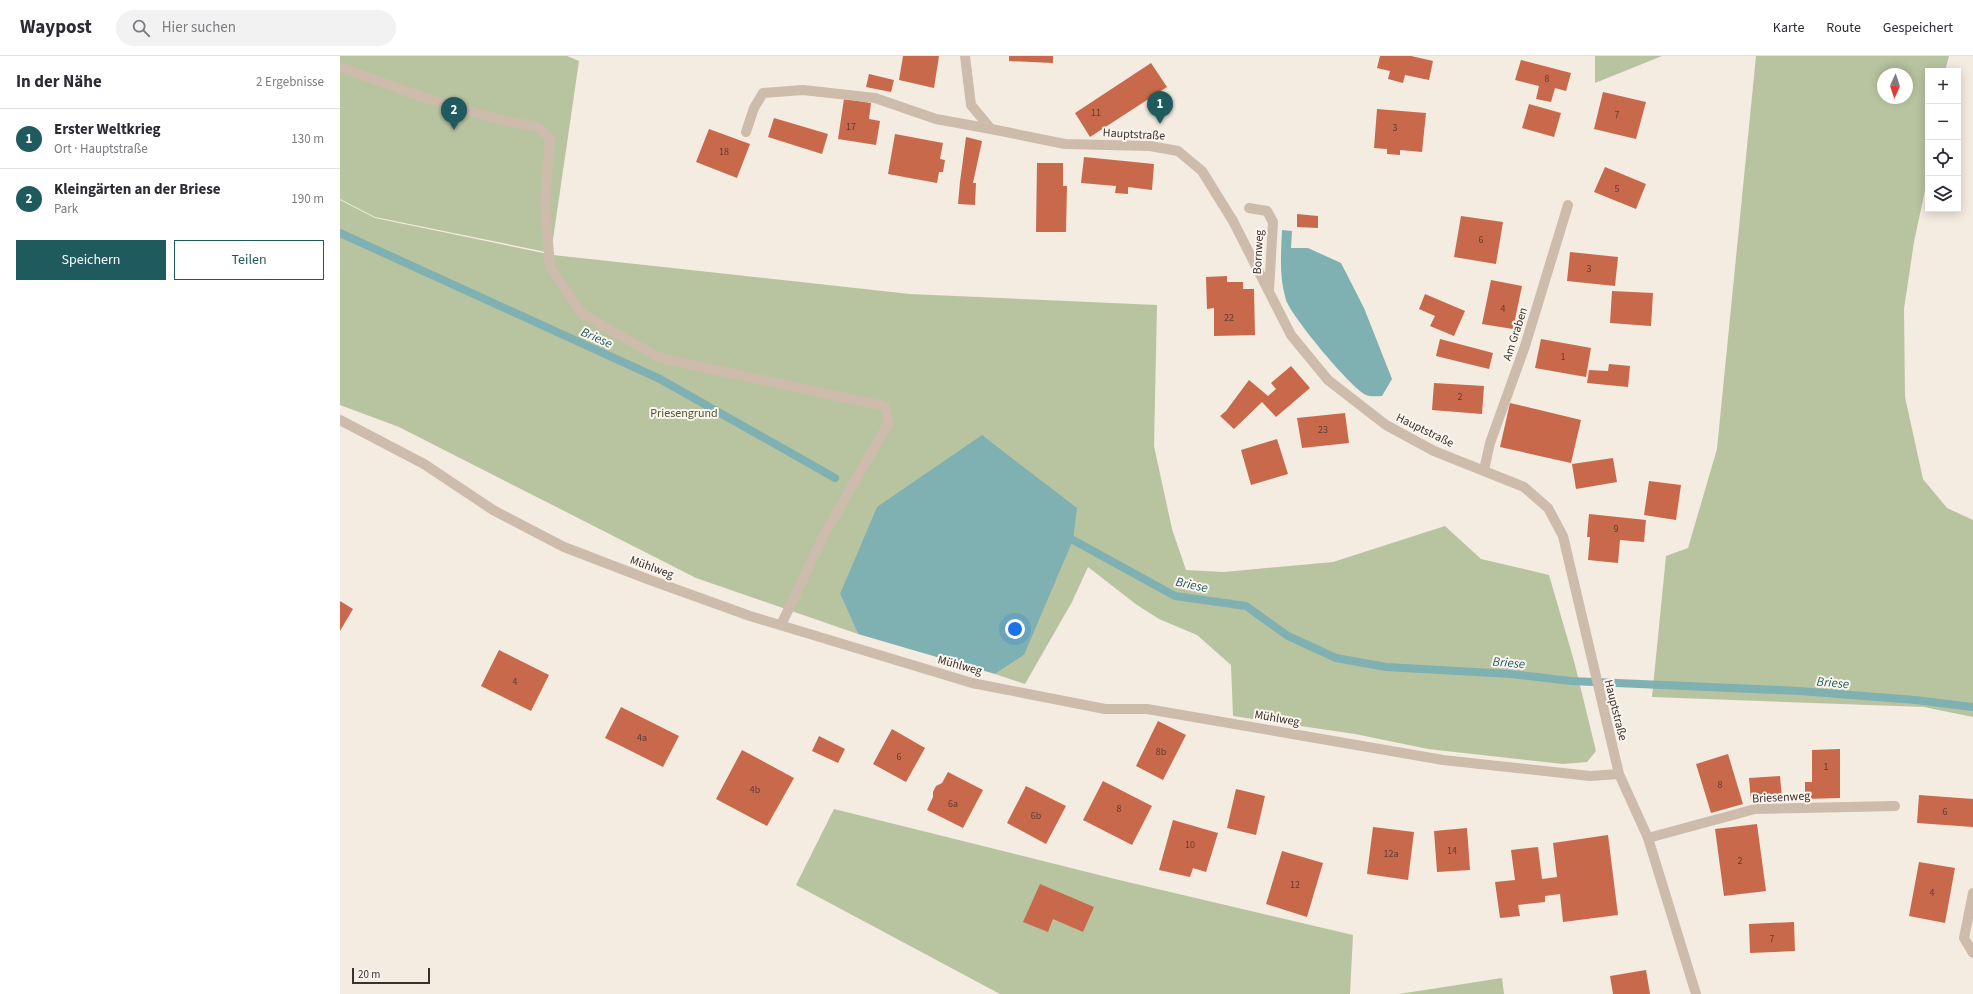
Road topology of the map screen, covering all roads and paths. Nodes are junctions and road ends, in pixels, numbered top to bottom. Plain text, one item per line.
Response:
1 (965, 56) edge
2 (340, 67) edge
3 (991, 129) junction
4 (746, 132) dead end
5 (1568, 206) dead end
6 (1248, 208) dead end
7 (1269, 292) junction
8 (340, 420) edge
9 (1484, 470) junction
10 (781, 625) junction
11 (1619, 774) junction
12 (1895, 806) dead end
13 (1648, 838) junction
14 (1973, 893) edge
15 (1973, 953) edge
16 (1696, 994) edge

1 - 3 street
2 - 10 street
3 - 4 street, Hauptstraße
3 - 7 street, Hauptstraße
5 - 9 street, Am Graben
6 - 7 street, Bornweg
7 - 9 street, Hauptstraße
8 - 10 street, Mühlweg
9 - 11 street, Hauptstraße
10 - 11 street, Mühlweg
11 - 13 street, Hauptstraße
12 - 13 street, Briesenweg
13 - 16 street, Hauptstraße
14 - 15 street

